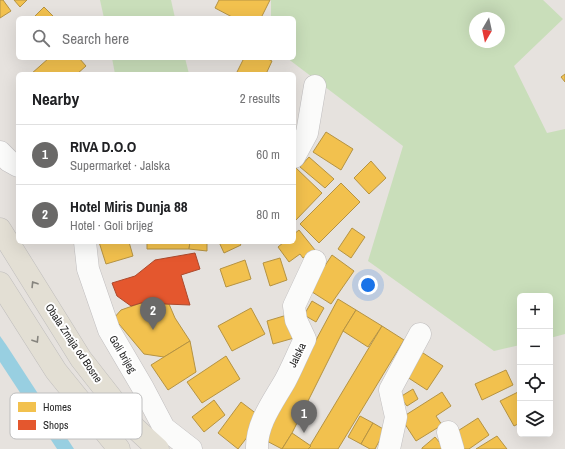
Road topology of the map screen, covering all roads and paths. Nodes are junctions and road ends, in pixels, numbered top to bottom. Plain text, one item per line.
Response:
1 (315, 86) dead end
2 (0, 152) edge
3 (296, 153) edge
4 (16, 165) edge
5 (0, 229) edge
6 (85, 244) edge
7 (315, 261) dead end
8 (0, 283) edge
9 (420, 334) dead end
10 (74, 393) edge
11 (108, 393) edge
12 (142, 434) edge
13 (111, 439) edge
14 (119, 449) edge
15 (158, 449) edge
16 (191, 449) edge
17 (257, 449) edge
18 (389, 449) edge

1 - 3 street
2 - 4 street
11 -> 5 main road, Obala Zmaja od Bosne
6 - 16 street, Goli brijeg
7 - 17 street, Jalska
8 -> 10 main road
9 - 18 street
15 -> 12 main road, Obala Zmaja od Bosne
13 -> 14 main road

